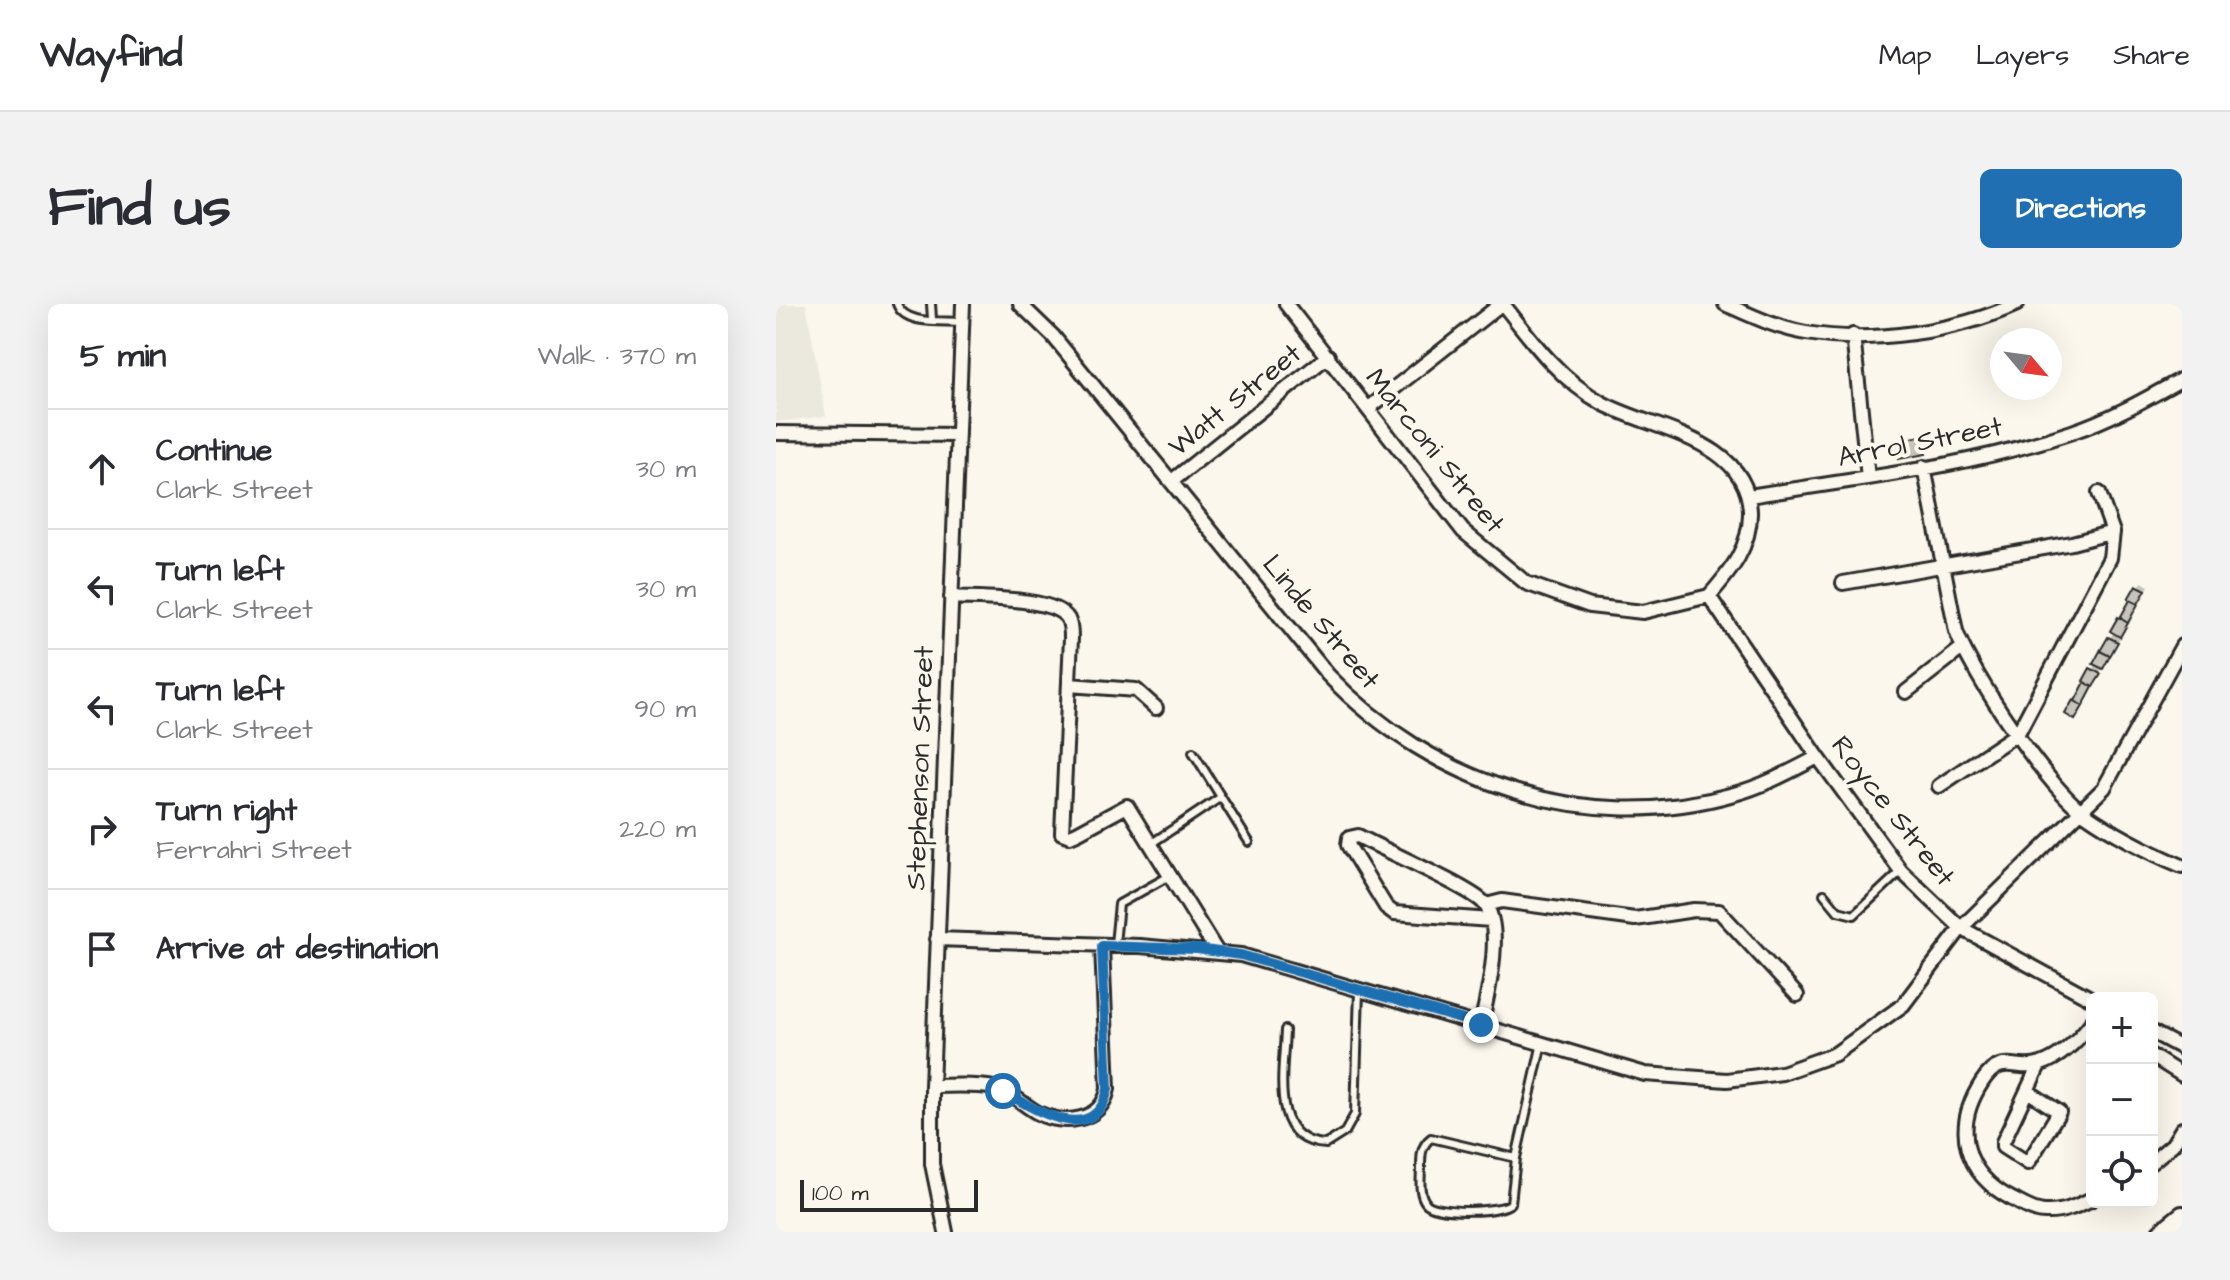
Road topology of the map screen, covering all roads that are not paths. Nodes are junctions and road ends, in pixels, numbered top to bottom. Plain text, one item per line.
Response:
1 (897, 304) edge
2 (931, 304) edge
3 (963, 304) edge
4 (1020, 304) edge
5 (1286, 304) edge
6 (1502, 304) edge
7 (1725, 304) edge
8 (2017, 304) edge
9 (932, 319) junction
10 (962, 322) junction
11 (1853, 335) junction
12 (1328, 356) junction
13 (2182, 379) edge
14 (1369, 408) junction
15 (776, 433) edge
16 (958, 435) junction
17 (1924, 467) junction
18 (1868, 478) junction
19 (1172, 481) junction
20 (2099, 493) dead end
21 (1749, 496) junction
22 (2113, 532) junction
23 (1940, 565) junction
24 (1843, 583) dead end
25 (1709, 596) junction
26 (951, 597) junction
27 (2182, 646) edge
28 (1962, 648) junction
29 (1069, 685) junction
30 (1906, 692) dead end
31 (1156, 708) dead end
32 (2018, 733) junction
33 (1193, 752) dead end
34 (1818, 757) junction
35 (1939, 786) dead end
36 (1221, 797) junction
37 (2082, 812) junction
38 (1249, 842) dead end
39 (1152, 843) junction
40 (2182, 866) edge
41 (1901, 871) junction
42 (1171, 875) junction
43 (1824, 894) dead end
44 (1486, 905) junction
45 (1491, 920) junction
46 (1961, 928) junction
47 (937, 939) junction
48 (1109, 946) junction
49 (1217, 952) junction
50 (1359, 989) junction
51 (1797, 995) dead end
52 (2086, 996) edge
53 (1481, 1025) junction
54 (2086, 1029) edge
55 (1285, 1030) dead end
56 (2158, 1035) edge
57 (1542, 1043) junction
58 (2182, 1048) edge
59 (2158, 1060) edge
60 (2039, 1065) junction
61 (2182, 1075) edge
62 (932, 1086) junction
63 (2029, 1092) junction
64 (2182, 1129) edge
65 (2158, 1157) edge
66 (1516, 1158) junction
67 (2086, 1201) edge
68 (2182, 1215) edge
69 (946, 1232) edge
70 (2161, 1232) edge

1 - 9 lane
2 - 9 lane
3 - 10 street, Stephenson Street
4 - 19 street, Linde Street
5 - 12 street, Marconi Street
6 - 14 street
6 - 21 street
7 - 11 street
8 - 11 street
9 - 10 lane
10 - 16 street, Stephenson Street
11 - 18 street
12 - 14 street, Marconi Street
12 - 19 street, Watt Street
13 - 17 street, Arrol Street
14 - 25 street, Marconi Street
15 - 16 street
16 - 26 street, Stephenson Street
17 - 18 street, Arrol Street
17 - 23 street
18 - 21 street, Arrol Street
19 - 34 street, Linde Street
20 - 22 street
21 - 25 street
22 - 23 street
22 - 32 street
23 - 24 street
23 - 28 street
25 - 34 street, Royce Street
26 - 29 street
26 - 47 street, Stephenson Street
27 - 37 street
28 - 30 street
28 - 32 street
29 - 31 street
29 - 39 street
32 - 35 street
32 - 37 street
33 - 36 lane
34 - 41 street, Royce Street
36 - 38 lane
36 - 39 lane
37 - 40 street
37 - 46 street
39 - 42 street
41 - 43 lane
41 - 46 street, Royce Street
42 - 48 lane
42 - 49 street
44 - 45 street
44 - 45 street
44 - 51 street
45 - 53 street
46 - 52 street, Royce Street
46 - 57 street
47 - 48 street
47 - 62 street, Stephenson Street
48 - 49 street
48 - 62 street
49 - 50 street
50 - 53 street
50 - 55 lane
53 - 57 street
54 - 60 street
56 - 58 street
57 - 66 lane
59 - 61 street
60 - 63 street
60 - 67 street
62 - 69 street, Stephenson Street
63 - 63 street
64 - 65 street
66 - 66 lane
68 - 70 street

